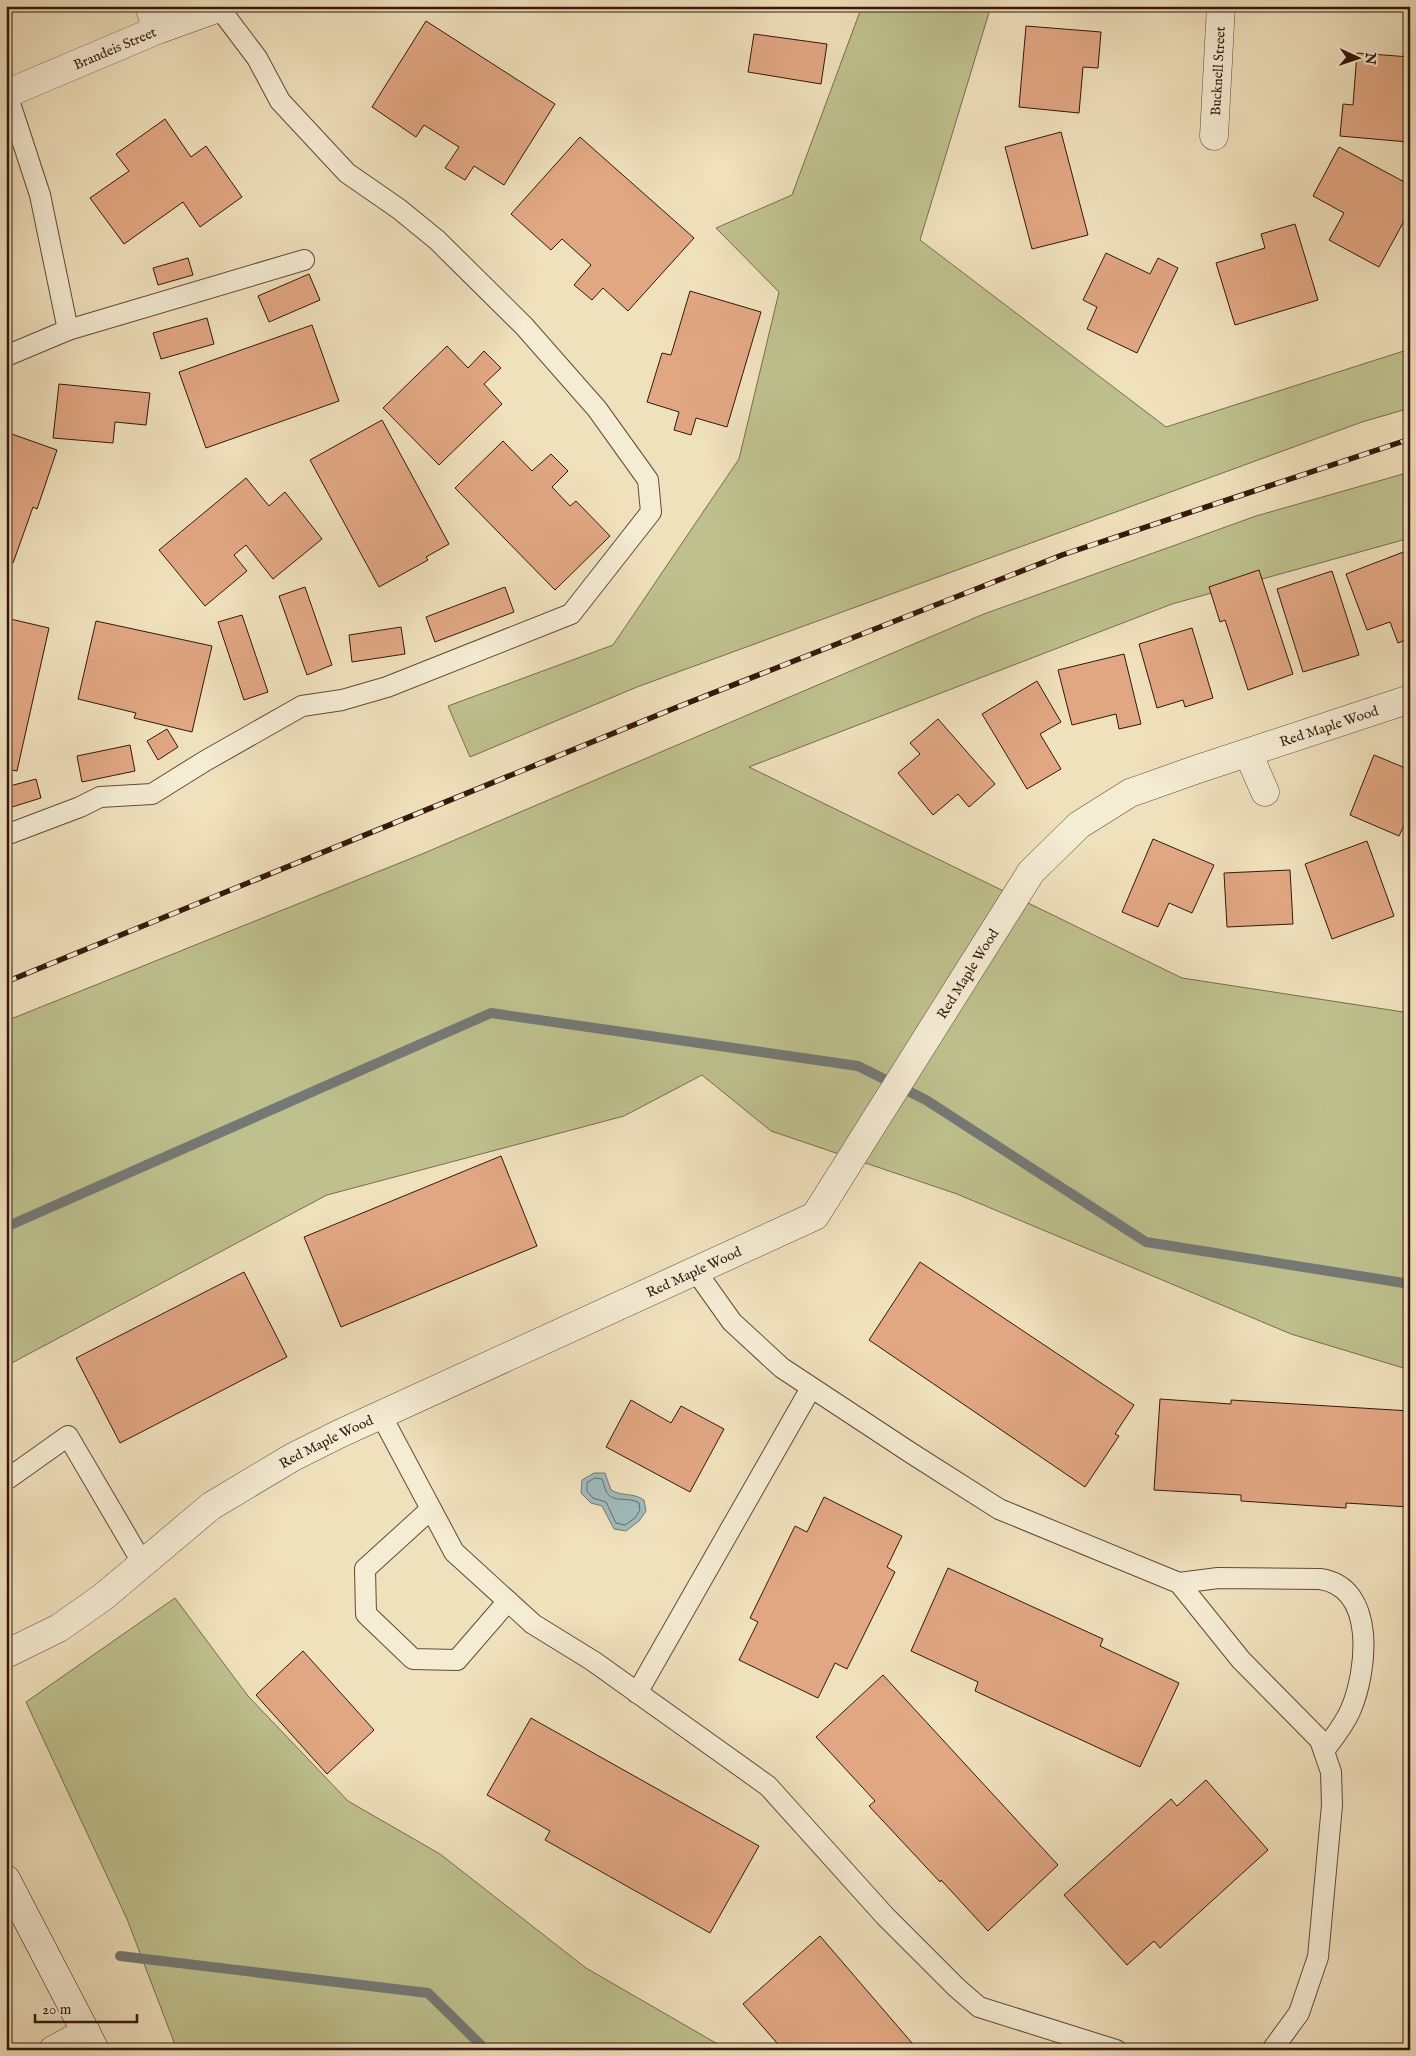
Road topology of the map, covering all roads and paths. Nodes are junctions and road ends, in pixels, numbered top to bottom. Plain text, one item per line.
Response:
1 (1221, 6) edge
2 (222, 7) edge
3 (153, 18) edge
4 (7, 93) edge
5 (1214, 136) dead end
6 (304, 260) dead end
7 (68, 330) junction
8 (6, 356) edge
9 (1410, 699) edge
10 (1248, 752) junction
11 (1265, 792) dead end
12 (6, 834) edge
13 (695, 1270) junction
14 (811, 1388) junction
15 (381, 1415) junction
16 (6, 1480) edge
17 (431, 1509) junction
18 (143, 1564) junction
19 (1179, 1583) junction
20 (508, 1601) junction
21 (6, 1654) edge
22 (638, 1694) junction
23 (1324, 1751) junction
24 (6, 1879) edge
25 (90, 2041) edge
26 (53, 2050) edge
27 (1116, 2050) edge
28 (1272, 2050) edge

1 - 5 street, Bucknell Street
2 - 3 street, Brandeis Street
2 - 12 lane
3 - 4 street, Brandeis Street
4 - 7 lane
6 - 7 lane
7 - 8 lane
9 - 10 street, Red Maple Wood
10 - 11 street
10 - 13 street, Red Maple Wood
13 - 14 lane
13 - 15 street, Red Maple Wood
14 - 19 lane
14 - 22 lane
15 - 17 lane
15 - 18 street, Red Maple Wood
16 - 18 lane
17 - 20 lane
17 - 20 lane
18 - 21 street, Red Maple Wood
19 - 23 lane
19 - 23 lane
20 - 22 lane
22 - 27 lane
23 - 28 lane
24 - 25 street
25 - 26 street

